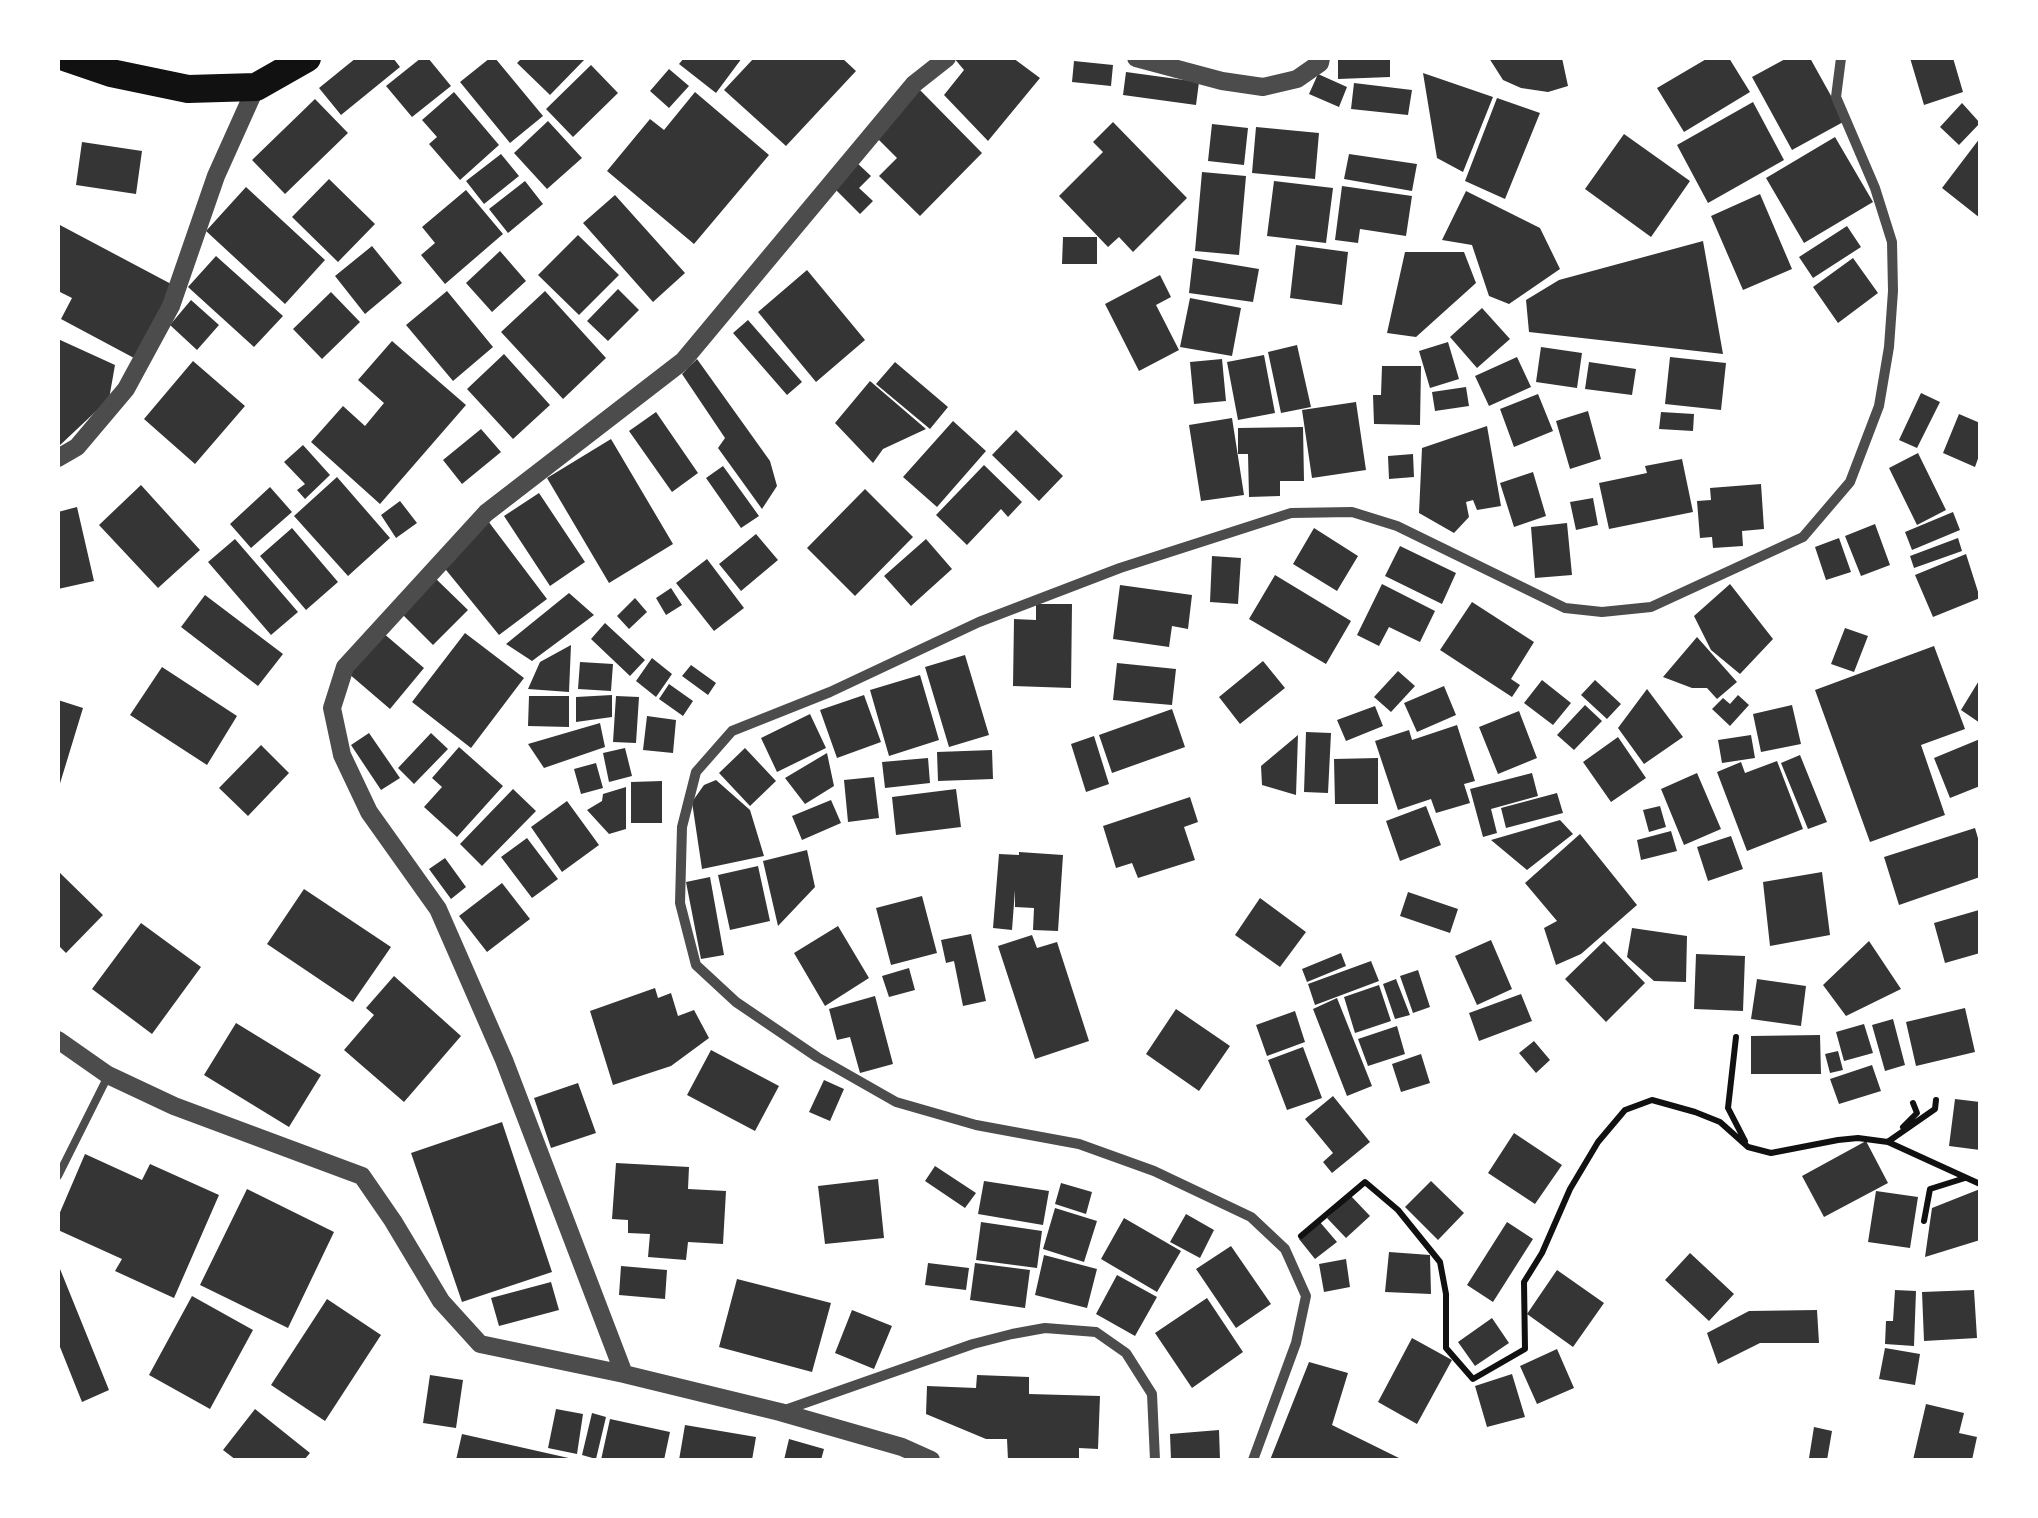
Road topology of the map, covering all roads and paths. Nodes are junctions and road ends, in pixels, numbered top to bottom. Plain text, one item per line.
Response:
1 (67, 58) edge
2 (307, 58) edge
3 (948, 58) edge
4 (1136, 58) edge
5 (1322, 58) edge
6 (1841, 58) edge
7 (256, 86) junction
8 (58, 458) edge
9 (1736, 1037) dead end
10 (58, 1040) edge
11 (108, 1075) junction
12 (1936, 1100) dead end
13 (1913, 1103) dead end
14 (1888, 1142) junction
15 (1748, 1147) junction
16 (58, 1176) edge
17 (1967, 1178) junction
18 (1980, 1184) edge
19 (1924, 1221) dead end
20 (1285, 1249) junction
21 (624, 1374) junction
22 (780, 1412) junction
23 (930, 1460) edge
24 (1155, 1460) edge
25 (1252, 1460) edge

1 - 7 highway
2 - 7 highway
3 - 21 street
4 - 5 street
6 - 20 street
7 - 8 street
9 - 15 path
10 - 11 street
11 - 16 lane
11 - 21 street
12 - 14 path
13 - 14 path
14 - 15 path
14 - 17 path
15 - 20 path
17 - 18 path
17 - 19 path
20 - 25 street
21 - 22 street
22 - 23 street
22 - 24 street

